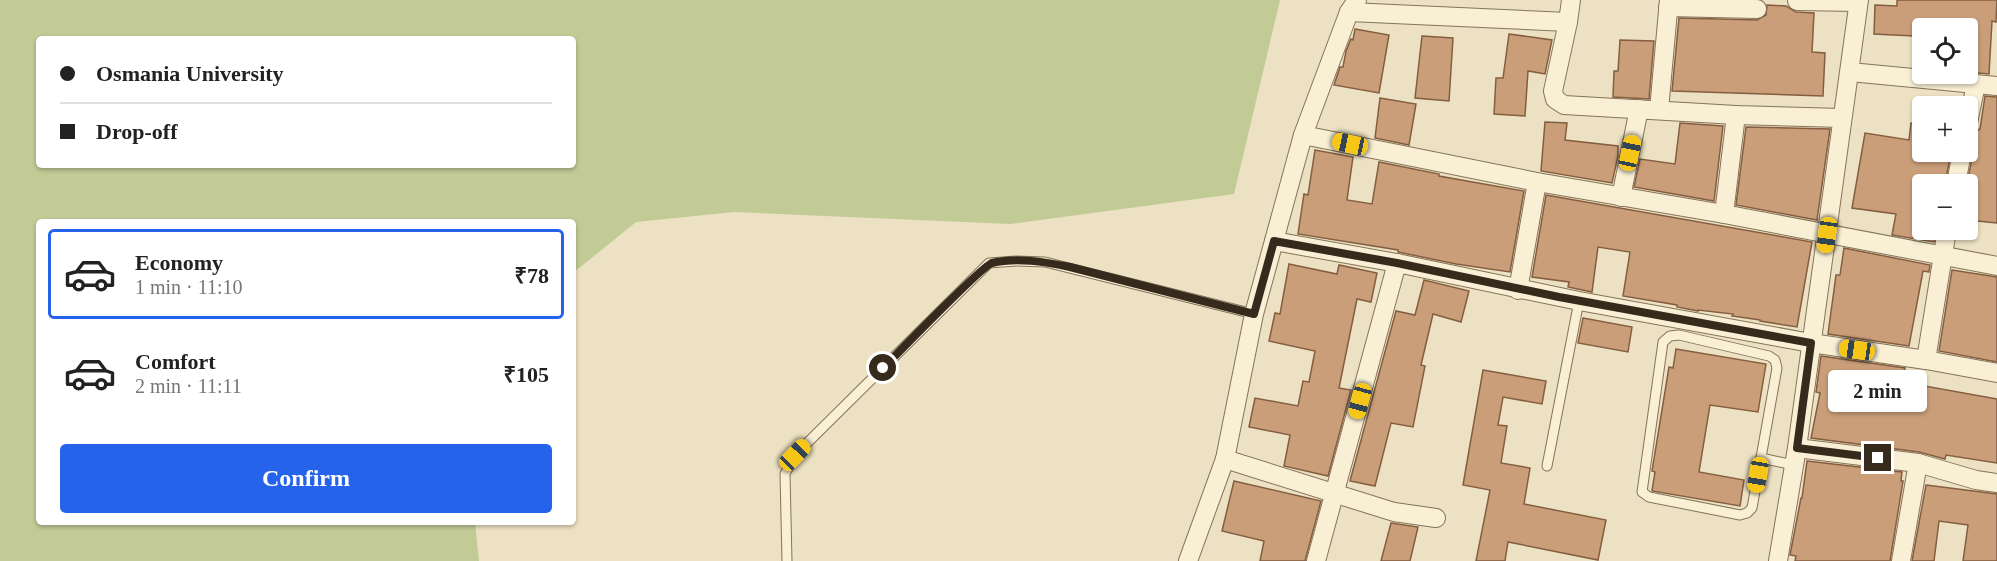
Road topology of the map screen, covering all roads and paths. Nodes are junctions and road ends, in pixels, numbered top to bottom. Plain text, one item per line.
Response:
1 (1571, 0) edge
2 (1797, 1) edge
3 (1858, 1) edge
4 (1668, 3) edge
5 (1353, 6) edge
6 (1757, 9) dead end
7 (1568, 22) junction
8 (1850, 72) junction
9 (1912, 78) edge
10 (1976, 84) joint
11 (1997, 86) edge
12 (1974, 96) edge
13 (1639, 109) junction
14 (1659, 110) junction
15 (1736, 115) junction
16 (1842, 118) junction
17 (1303, 135) junction
18 (1537, 182) junction
19 (1621, 197) junction
20 (1724, 214) junction
21 (1827, 235) junction
22 (1945, 240) edge
23 (1274, 241) junction
24 (1942, 256) junction
25 (1397, 263) junction
26 (1997, 266) edge
27 (1518, 290) junction
28 (1579, 301) junction
29 (1254, 314) junction
30 (1811, 343) junction
31 (1926, 360) junction
32 (1997, 373) edge
33 (1795, 457) junction
34 (1761, 458) junction
35 (1226, 459) junction
36 (1918, 463) junction
37 (1547, 466) dead end
38 (1997, 483) edge
39 (1336, 493) junction
40 (1436, 518) dead end
41 (787, 561) edge
42 (1188, 561) edge
43 (1316, 561) edge
44 (1778, 561) edge
45 (1901, 561) edge

1 - 7 street
2 - 3 street
3 - 8 street
4 - 6 street
4 - 14 street
5 - 7 street
5 - 17 street
7 - 13 street
8 - 9 street
8 - 16 street
10 - 11 street
10 - 12 street
13 - 14 street
13 - 19 street
14 - 15 street
15 - 16 street
15 - 20 street
16 - 21 street
17 - 18 street
17 - 23 street
18 - 19 street
18 - 27 street
19 - 20 street
20 - 21 street
21 - 24 street
21 - 30 street
22 - 24 street
23 - 25 street
23 - 29 street
24 - 26 street
24 - 31 street
25 - 27 street
25 - 39 street
27 - 28 street
28 - 30 street
28 - 37 lane
29 - 35 street
29 - 41 lane
30 - 31 street
30 - 33 street
31 - 32 street
33 - 34 lane
33 - 36 street
33 - 44 street
34 - 34 lane
35 - 39 street
35 - 42 street
36 - 38 street
36 - 45 street
39 - 40 street
39 - 43 street

